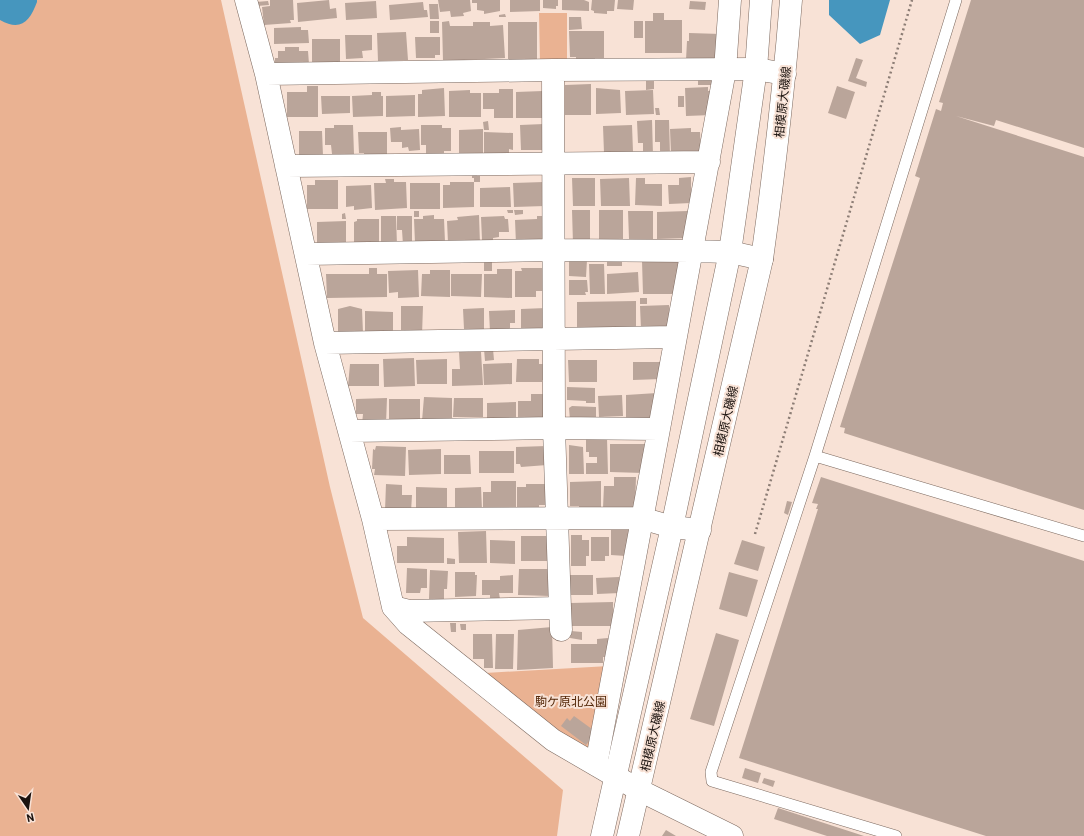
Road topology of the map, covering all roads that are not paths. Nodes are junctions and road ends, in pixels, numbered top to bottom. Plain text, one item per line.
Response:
1 (246, 0) edge
2 (730, 0) edge
3 (761, 0) edge
4 (791, 0) edge
5 (956, 0) edge
6 (756, 69) junction
7 (553, 70) junction
8 (725, 70) junction
9 (266, 74) junction
10 (785, 74) junction
11 (709, 162) junction
12 (554, 163) junction
13 (286, 166) junction
14 (555, 250) junction
15 (691, 251) junction
16 (730, 252) junction
17 (306, 254) junction
18 (762, 259) junction
19 (675, 337) junction
20 (554, 340) junction
21 (325, 343) junction
22 (554, 428) junction
23 (658, 429) junction
24 (349, 431) junction
25 (815, 456) junction
26 (556, 518) junction
27 (641, 518) junction
28 (373, 519) junction
29 (672, 527) junction
30 (700, 530) junction
31 (1084, 536) edge
32 (393, 607) junction
33 (560, 608) junction
34 (561, 630) dead end
35 (596, 766) junction
36 (616, 778) junction
37 (639, 790) junction
38 (602, 836) edge
39 (628, 836) edge
40 (732, 836) edge
41 (896, 836) edge

1 - 9 street
2 - 8 street
3 - 6 street
4 - 10 street, 相模原大磯線
5 - 25 lane
6 - 8 street
6 - 10 street
6 - 16 street
7 - 8 street
7 - 9 street
7 - 12 street
8 - 11 street
9 - 13 street
10 - 18 street, 相模原大磯線
11 - 12 street
11 - 15 street
12 - 13 street
12 - 14 street
13 - 17 street
14 - 15 street
14 - 17 street
14 - 20 street
15 - 16 street
15 - 19 street
16 - 18 street
16 - 29 street
17 - 21 street
18 - 30 street, 相模原大磯線
19 - 20 street
19 - 23 street
20 - 21 street
20 - 22 street
21 - 24 street
22 - 23 street
22 - 24 street
22 - 26 street
23 - 27 street
24 - 28 street
25 - 31 lane
25 - 41 lane
26 - 27 street
26 - 28 street
26 - 33 street
27 - 29 street
27 - 35 street
28 - 32 street
29 - 30 street
29 - 36 street
30 - 37 street, 相模原大磯線
32 - 33 street
32 - 35 street
33 - 34 street
35 - 36 street
36 - 37 street
36 - 38 street
37 - 39 street, 相模原大磯線
37 - 40 street

